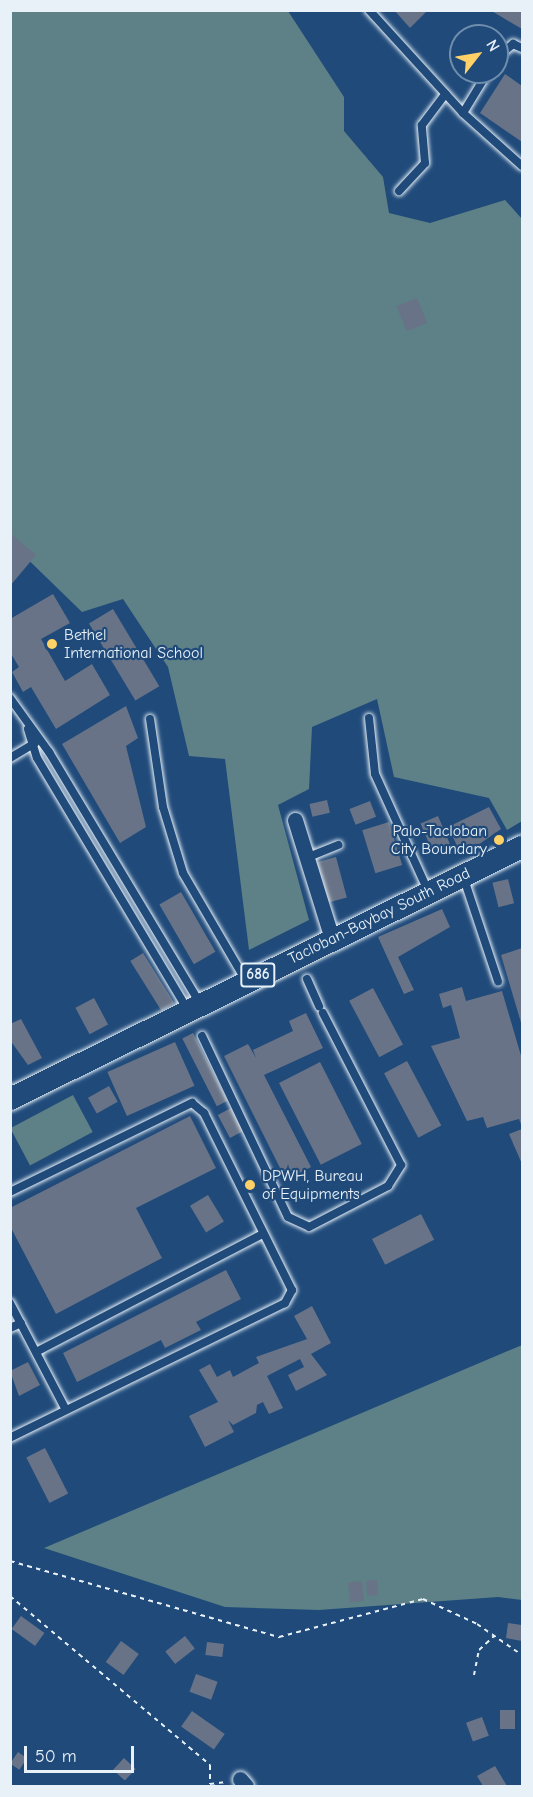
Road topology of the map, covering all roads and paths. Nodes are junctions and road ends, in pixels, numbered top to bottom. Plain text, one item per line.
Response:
1 (369, 10) edge
2 (509, 47) edge
3 (522, 48) edge
4 (481, 84) edge
5 (445, 94) junction
6 (463, 113) junction
7 (522, 166) edge
8 (399, 191) dead end
9 (12, 704) edge
10 (369, 718) dead end
11 (150, 719) dead end
12 (36, 742) junction
13 (10, 758) edge
14 (295, 820) dead end
15 (338, 845) dead end
16 (522, 847) edge
17 (304, 858) junction
18 (462, 874) junction
19 (429, 892) junction
20 (332, 939) junction
21 (306, 979) dead end
22 (246, 981) junction
23 (498, 981) dead end
24 (195, 1007) junction
25 (202, 1036) dead end
26 (10, 1099) edge
27 (10, 1192) edge
28 (263, 1234) junction
29 (10, 1303) edge
30 (21, 1323) junction
31 (10, 1328) edge
32 (36, 1352) junction
33 (65, 1408) junction
34 (10, 1438) edge
35 (10, 1561) edge
36 (10, 1596) edge
37 (494, 1636) junction
38 (522, 1655) edge
39 (474, 1675) dead end
40 (243, 1783) edge

1 - 5 lane
2 - 3 lane
4 - 6 lane
5 - 6 lane
5 - 8 lane
6 - 7 lane
9 - 12 lane
10 - 19 lane
11 - 22 lane
12 - 13 lane
12 - 24 lane
12 - 24 lane
14 - 17 street
15 - 17 lane
16 - 18 main road, Tacloban-Baybay South Road / 686
17 - 20 street
18 - 19 main road, Tacloban-Baybay South Road / 686
18 - 23 lane
19 - 20 main road, Tacloban-Baybay South Road / 686
20 - 22 main road, Tacloban-Baybay South Road / 686
21 - 25 lane
22 - 24 main road, Tacloban-Baybay South Road / 686
24 - 26 main road, Tacloban-Baybay South Road / 686
27 - 28 lane
28 - 32 lane
28 - 33 lane
29 - 30 lane
30 - 31 lane
30 - 32 lane
32 - 33 lane
33 - 34 lane
35 - 37 path
36 - 40 path
37 - 38 path
37 - 39 path

